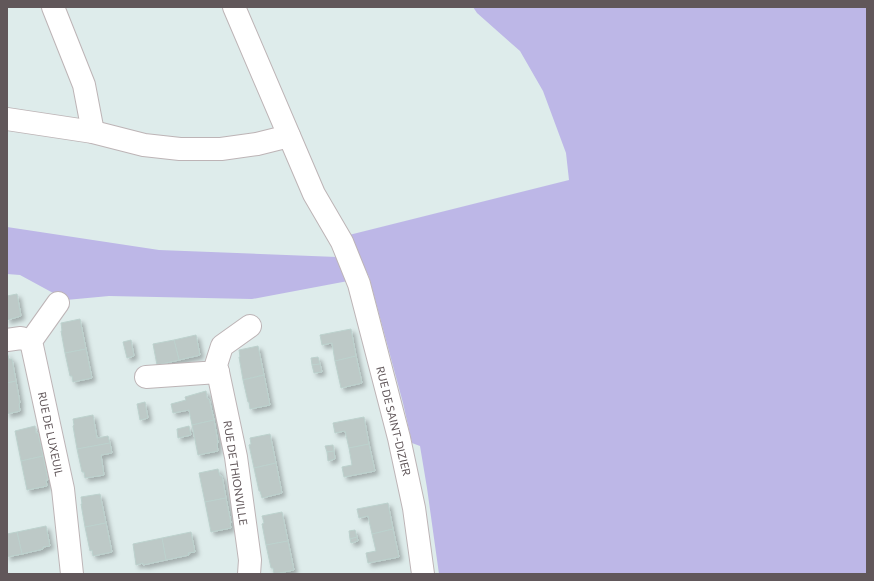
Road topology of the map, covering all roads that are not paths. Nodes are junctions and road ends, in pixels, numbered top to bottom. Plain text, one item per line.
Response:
1 (53, 7) edge
2 (234, 7) edge
3 (7, 119) edge
4 (93, 132) junction
5 (289, 136) junction
6 (58, 303) dead end
7 (250, 326) dead end
8 (7, 340) edge
9 (31, 341) junction
10 (218, 372) junction
11 (146, 377) dead end
12 (72, 574) edge
13 (250, 574) edge
14 (424, 574) edge

1 - 4 street
2 - 5 street, RUE DE SAINT-DIZIER
3 - 4 street
4 - 5 street
5 - 14 street, RUE DE SAINT-DIZIER
6 - 9 street
7 - 10 street, RUE DE THIONVILLE
8 - 9 street
9 - 12 street, RUE DE LUXEUIL
10 - 11 street
10 - 13 street, RUE DE THIONVILLE

